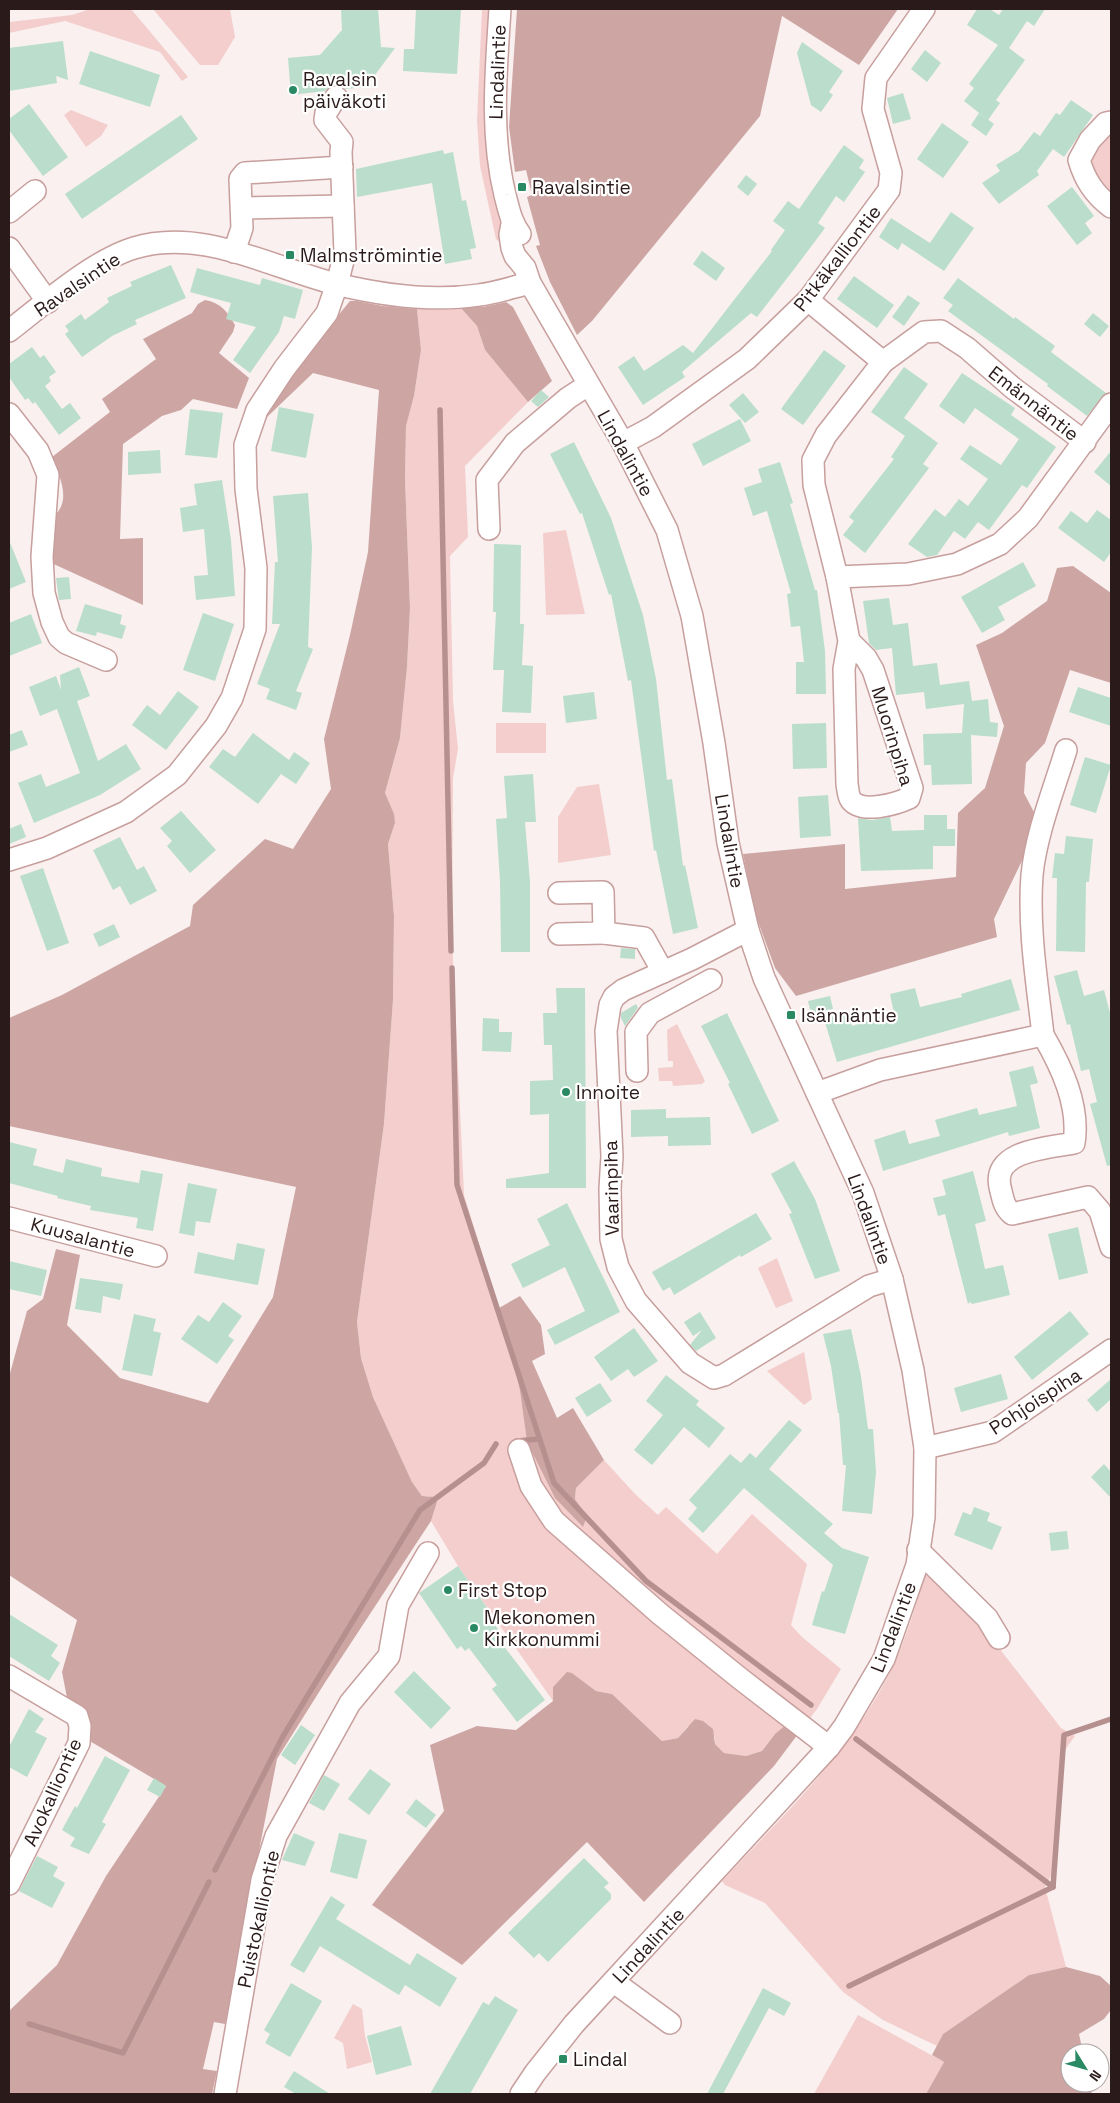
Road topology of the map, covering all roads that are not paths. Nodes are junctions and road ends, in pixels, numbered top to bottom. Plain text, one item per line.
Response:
1 (500, 9) edge
2 (924, 9) edge
3 (336, 97) dead end
4 (1111, 122) edge
5 (342, 167) junction
6 (35, 191) dead end
7 (343, 206) junction
8 (1111, 206) edge
9 (242, 208) junction
10 (9, 212) edge
11 (9, 248) edge
12 (234, 252) junction
13 (528, 275) junction
14 (337, 284) junction
15 (808, 300) junction
16 (48, 302) junction
17 (9, 331) edge
18 (883, 362) junction
19 (588, 385) junction
20 (1111, 404) edge
21 (9, 414) edge
22 (1085, 442) junction
23 (622, 443) junction
24 (489, 529) dead end
25 (838, 577) junction
26 (849, 641) junction
27 (106, 660) dead end
28 (1066, 750) dead end
29 (9, 860) edge
30 (559, 893) dead end
31 (748, 930) junction
32 (559, 934) dead end
33 (604, 934) junction
34 (663, 972) junction
35 (711, 980) dead end
36 (634, 985) junction
37 (650, 1013) junction
38 (1043, 1035) junction
39 (637, 1071) dead end
40 (817, 1092) junction
41 (9, 1218) edge
42 (1111, 1247) edge
43 (156, 1256) dead end
44 (892, 1279) junction
45 (1111, 1350) edge
46 (926, 1448) junction
47 (519, 1450) dead end
48 (918, 1550) junction
49 (428, 1554) dead end
50 (999, 1638) dead end
51 (9, 1676) edge
52 (829, 1747) junction
53 (9, 1884) edge
54 (614, 1982) junction
55 (670, 2023) dead end
56 (225, 2094) edge
57 (521, 2094) edge

1 - 13 street, Lindalintie
2 - 15 street, Pitkäkalliontie
3 - 5 street
4 - 8 street
5 - 7 street
5 - 9 street
6 - 10 street
7 - 9 street
7 - 14 street
9 - 12 street
11 - 16 street
12 - 14 street, Ravalsintie
12 - 16 street, Ravalsintie
13 - 14 street, Ravalsintie
13 - 19 street, Lindalintie
14 - 29 street
15 - 18 street
15 - 23 street, Pitkäkalliontie
16 - 17 street, Ravalsintie
18 - 22 street, Emännäntie
18 - 25 street, Emännäntie
19 - 23 street, Lindalintie
19 - 24 street
20 - 22 street
21 - 27 street
22 - 25 street, Emännäntie
23 - 31 street, Lindalintie
25 - 26 street, Muorinpiha
26 - 26 street, Muorinpiha
28 - 38 street
30 - 33 street
31 - 34 street, Vaarinpiha
31 - 40 street, Lindalintie
32 - 33 street
33 - 34 street
34 - 36 street, Vaarinpiha
35 - 37 street
36 - 37 street
36 - 44 street, Vaarinpiha
37 - 39 street
38 - 40 street
38 - 42 street
40 - 44 street, Lindalintie
41 - 43 street, Kuusalantie
44 - 46 street, Lindalintie
45 - 46 street, Pohjoispiha
46 - 48 street, Lindalintie
47 - 52 street
48 - 50 street
48 - 52 street, Lindalintie
49 - 56 street, Puistokalliontie
51 - 53 street, Avokalliontie
52 - 54 street, Lindalintie
54 - 55 street
54 - 57 street, Lindalintie

